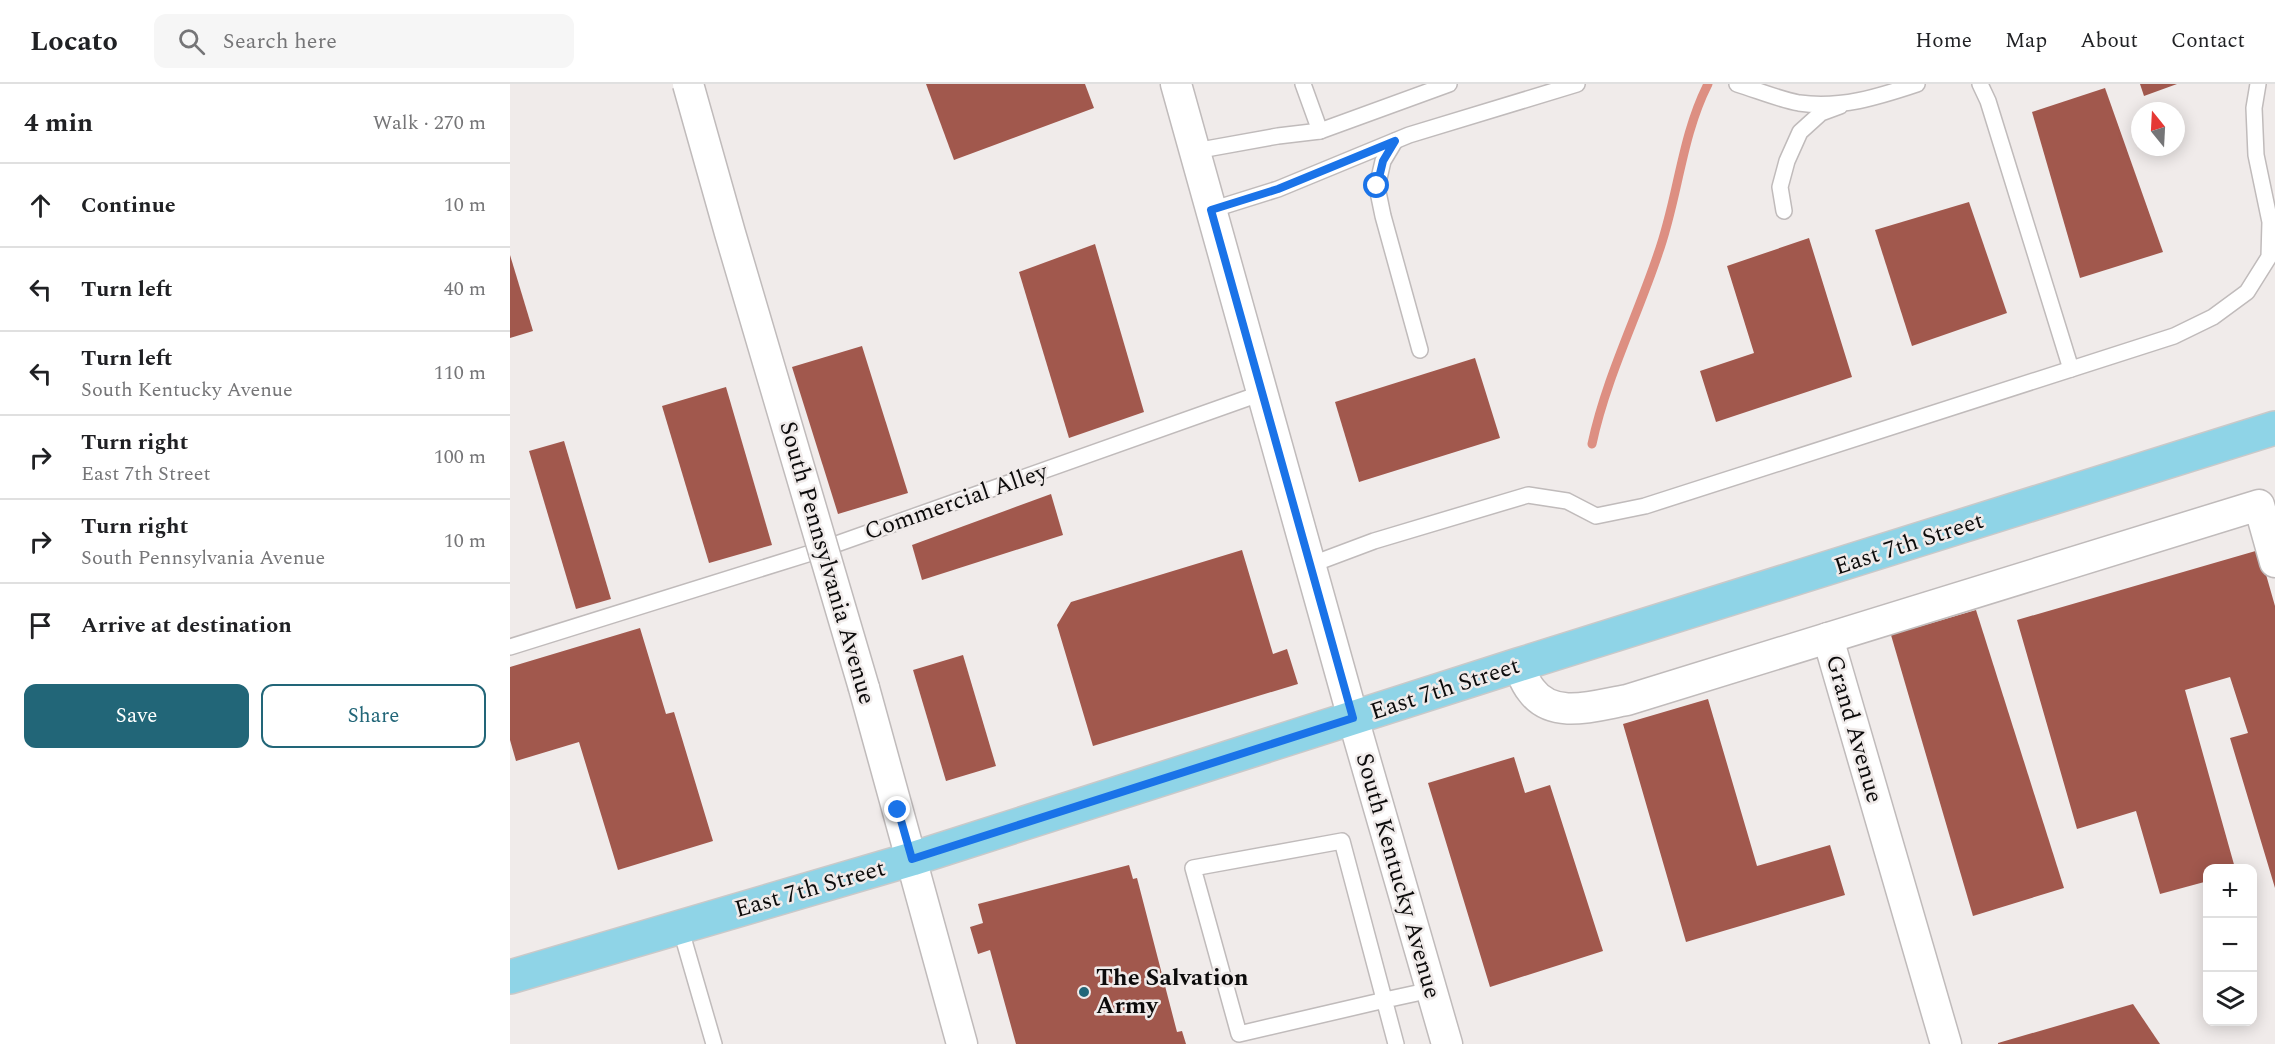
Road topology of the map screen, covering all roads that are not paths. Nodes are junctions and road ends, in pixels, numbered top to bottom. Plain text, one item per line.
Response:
1 (688, 84) edge
2 (1176, 84) edge
3 (1302, 84) edge
4 (1449, 84) edge
5 (1577, 84) edge
6 (1737, 84) edge
7 (1917, 84) edge
8 (1980, 84) edge
9 (2258, 84) edge
10 (1412, 90) edge
11 (1845, 104) junction
12 (1320, 131) junction
13 (1395, 141) junction
14 (1195, 151) junction
15 (1211, 210) junction
16 (1784, 211) dead end
17 (1420, 350) dead end
18 (2071, 369) junction
19 (1262, 393) junction
20 (2275, 428) edge
21 (2275, 562) edge
22 (1310, 565) junction
23 (1828, 638) junction
24 (510, 647) edge
25 (1518, 665) junction
26 (1353, 718) junction
27 (912, 859) junction
28 (680, 927) junction
29 (510, 977) edge
30 (1431, 990) junction
31 (1385, 1000) junction
32 (1240, 1039) edge
33 (714, 1044) edge
34 (962, 1044) edge
35 (1396, 1044) edge
36 (1447, 1044) edge
37 (1946, 1044) edge

1 - 27 street, South Pennsylvania Avenue, bridge
2 - 14 street, South Kentucky Avenue
3 - 12 lane
4 - 10 lane
5 - 13 lane
6 - 11 lane
7 - 11 lane
8 - 18 lane
9 - 18 lane
10 - 12 lane
11 - 16 lane
12 - 14 lane
13 - 15 lane
13 - 17 lane
14 - 15 street, South Kentucky Avenue
15 - 19 street, South Kentucky Avenue
18 - 22 lane
19 - 22 street, South Kentucky Avenue
19 - 24 lane, Commercial Alley
20 - 25 main road, East 7th Street
21 - 23 street
22 - 26 street, South Kentucky Avenue
23 - 25 street, Grand Avenue
23 - 37 street, Grand Avenue
25 - 26 main road, East 7th Street
26 - 27 main road, East 7th Street
26 - 30 street, South Kentucky Avenue
27 - 28 main road, East 7th Street
27 - 34 street, South Pennsylvania Avenue
28 - 29 main road, East 7th Street
28 - 33 lane
30 - 31 lane
30 - 36 street, South Kentucky Avenue
31 - 32 lane
31 - 32 lane
31 - 35 lane

